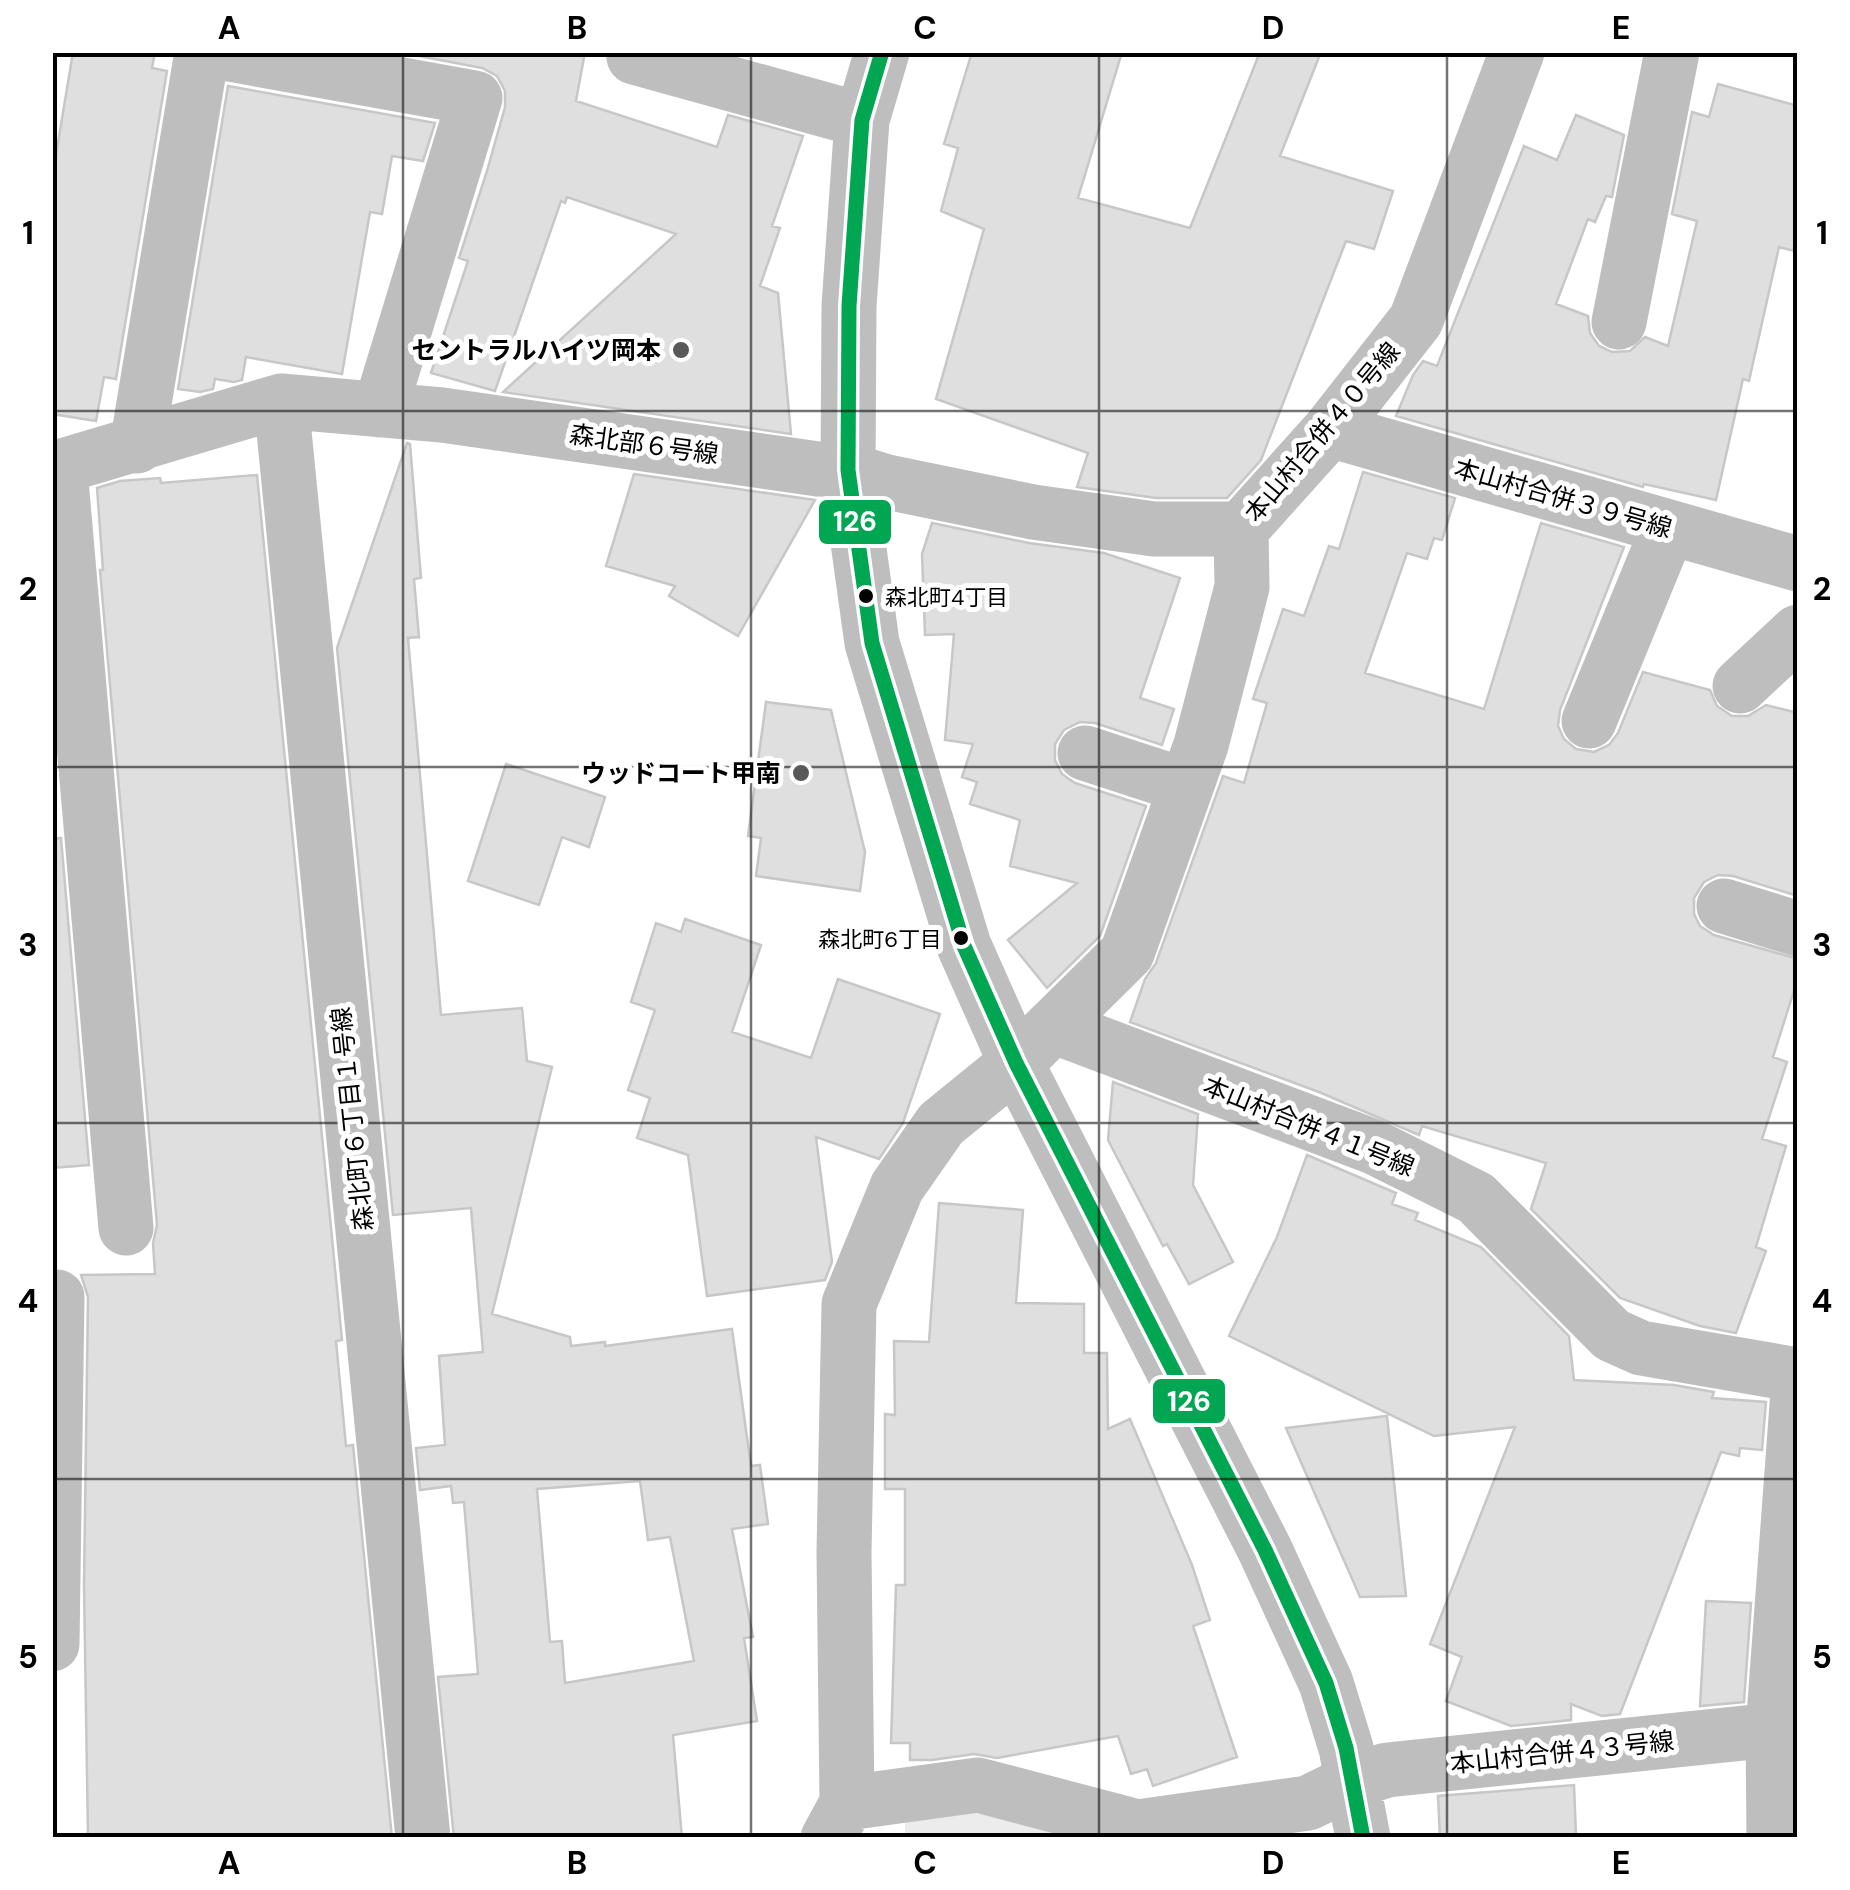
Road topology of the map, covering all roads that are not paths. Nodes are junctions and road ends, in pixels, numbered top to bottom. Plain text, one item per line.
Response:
1 (202, 52) edge
2 (218, 52) edge
3 (882, 52) edge
4 (1518, 52) edge
5 (1672, 52) edge
6 (634, 57) dead end
7 (862, 120) junction
8 (1619, 322) dead end
9 (280, 401) junction
10 (380, 410) junction
11 (1330, 430) junction
12 (137, 446) junction
13 (56, 469) edge
14 (848, 470) junction
15 (1241, 529) junction
16 (1668, 530) junction
17 (1798, 564) edge
18 (1798, 632) edge
19 (1740, 686) dead end
20 (1589, 721) dead end
21 (1085, 754) dead end
22 (1186, 786) junction
23 (1724, 906) dead end
24 (1798, 929) edge
25 (1034, 1045) junction
26 (126, 1228) dead end
27 (57, 1297) dead end
28 (1798, 1374) edge
29 (1798, 1390) edge
30 (52, 1644) edge
31 (1773, 1730) junction
32 (1341, 1798) edge
33 (838, 1820) edge
34 (423, 1838) edge
35 (1363, 1838) edge
36 (1402, 1838) edge
37 (1774, 1838) edge

1 - 12 street
2 - 10 street
3 - 7 street
4 - 11 street, 本山村合併４０号線
5 - 8 street
6 - 7 street
7 - 14 street
9 - 10 street, 森北部６号線
9 - 12 street, 森北部６号線
9 - 34 street, 森北町６丁目１号線
10 - 14 street, 森北部６号線
11 - 15 street, 本山村合併４０号線
11 - 16 street, 本山村合併３９号線
12 - 13 street, 森北部６号線
13 - 26 street
14 - 15 street, 森北部６号線
14 - 25 street
15 - 22 street, 本山村合併４０号線
16 - 17 street, 本山村合併３９号線
16 - 20 street
18 - 19 street
21 - 22 street
22 - 25 street, 本山村合併４０号線
23 - 24 street
25 - 28 street, 本山村合併４１号線
25 - 32 street
25 - 33 street, 本山村合併４０号線
27 - 30 street
29 - 31 street
31 - 32 street, 本山村合併４３号線
31 - 37 street
32 - 33 street, 本山村合併４３号線
32 - 35 street
32 - 36 street

